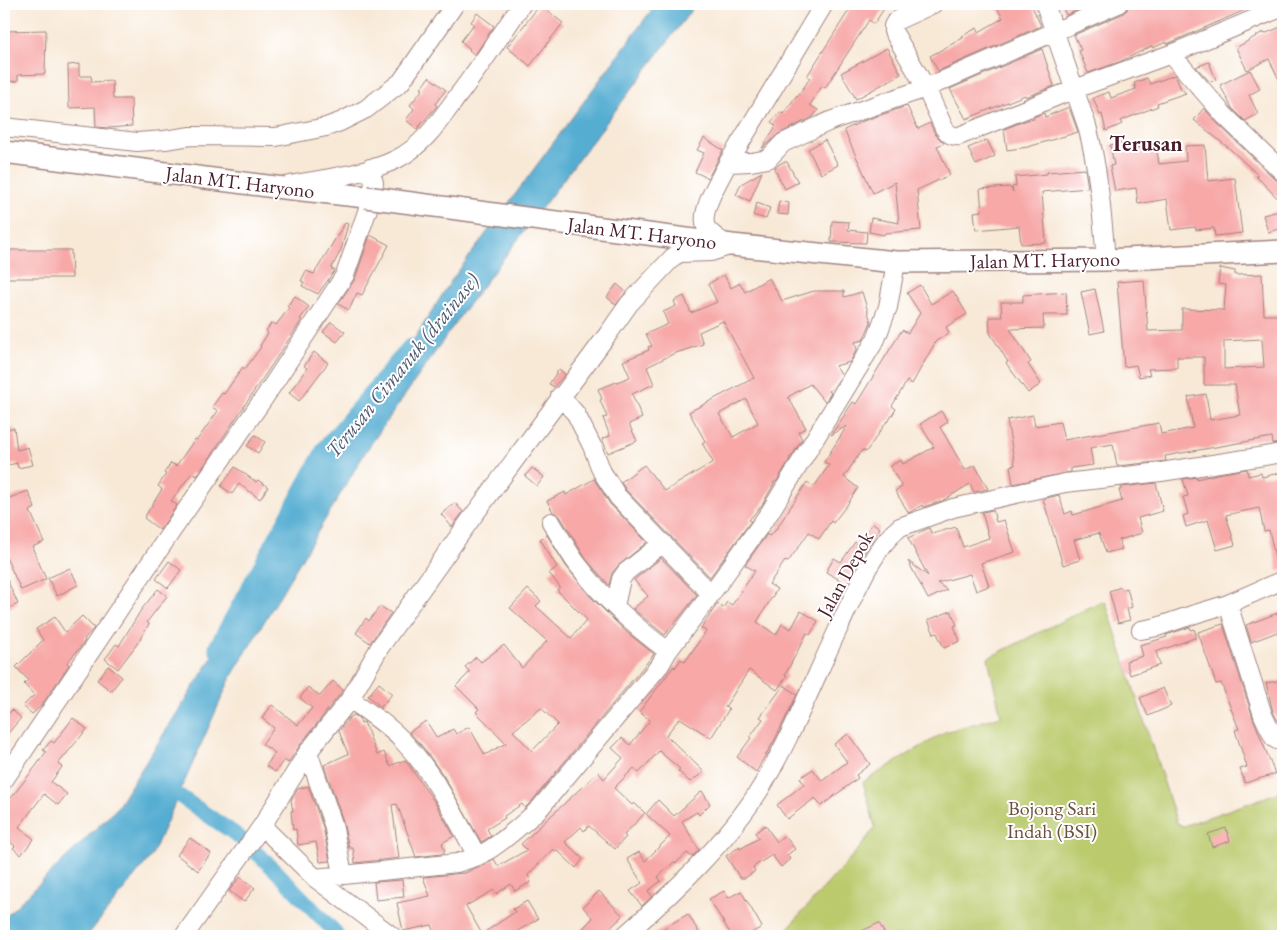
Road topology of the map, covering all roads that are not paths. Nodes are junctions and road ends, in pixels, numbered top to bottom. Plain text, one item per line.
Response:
1 (456, 4) edge
2 (522, 4) edge
3 (824, 4) edge
4 (933, 4) edge
5 (1045, 4) edge
6 (1118, 4) edge
7 (1283, 7) edge
8 (1055, 30) junction
9 (1172, 54) junction
10 (926, 88) junction
11 (1075, 89) junction
12 (4, 126) edge
13 (64, 144) junction
14 (127, 151) junction
15 (4, 152) edge
16 (728, 163) junction
17 (370, 168) junction
18 (1283, 172) edge
19 (275, 187) junction
20 (728, 244) junction
21 (1283, 251) edge
22 (1106, 260) junction
23 (896, 262) junction
24 (560, 396) junction
25 (1283, 453) edge
26 (551, 522) dead end
27 (663, 543) junction
28 (1283, 580) edge
29 (711, 594) junction
30 (1228, 604) junction
31 (615, 606) junction
32 (1141, 630) dead end
33 (668, 651) junction
34 (350, 699) junction
35 (1283, 741) edge
36 (308, 752) junction
37 (4, 780) edge
38 (252, 839) junction
39 (477, 856) junction
40 (343, 874) junction
41 (315, 878) junction
42 (184, 936) edge
43 (392, 936) edge
44 (624, 936) edge

1 - 14 street
2 - 17 street
3 - 16 street
4 - 10 street
5 - 8 street
6 - 8 street
7 - 9 street
8 - 10 street
8 - 11 street
9 - 11 street
9 - 18 street
10 - 11 street
10 - 16 street
11 - 22 street
12 - 13 street
13 - 14 main road, Jalan MT. Haryono
13 - 15 main road, Jalan MT. Haryono
14 - 19 main road, Jalan MT. Haryono
16 - 20 street
17 - 19 street
17 - 37 street
19 - 20 main road, Jalan MT. Haryono, bridge
20 - 23 main road, Jalan MT. Haryono
20 - 24 street
21 - 22 main road, Jalan MT. Haryono
22 - 23 main road, Jalan MT. Haryono
23 - 29 street
24 - 27 street
24 - 34 street
25 - 44 street, Jalan Depok
26 - 31 street
27 - 29 street
27 - 31 street
28 - 30 street
29 - 33 street
30 - 32 street
30 - 35 street
31 - 33 street
33 - 39 street
34 - 36 street
34 - 39 street
36 - 38 street
36 - 40 street
38 - 41 street
38 - 42 street
39 - 40 street
40 - 41 street
41 - 43 street

